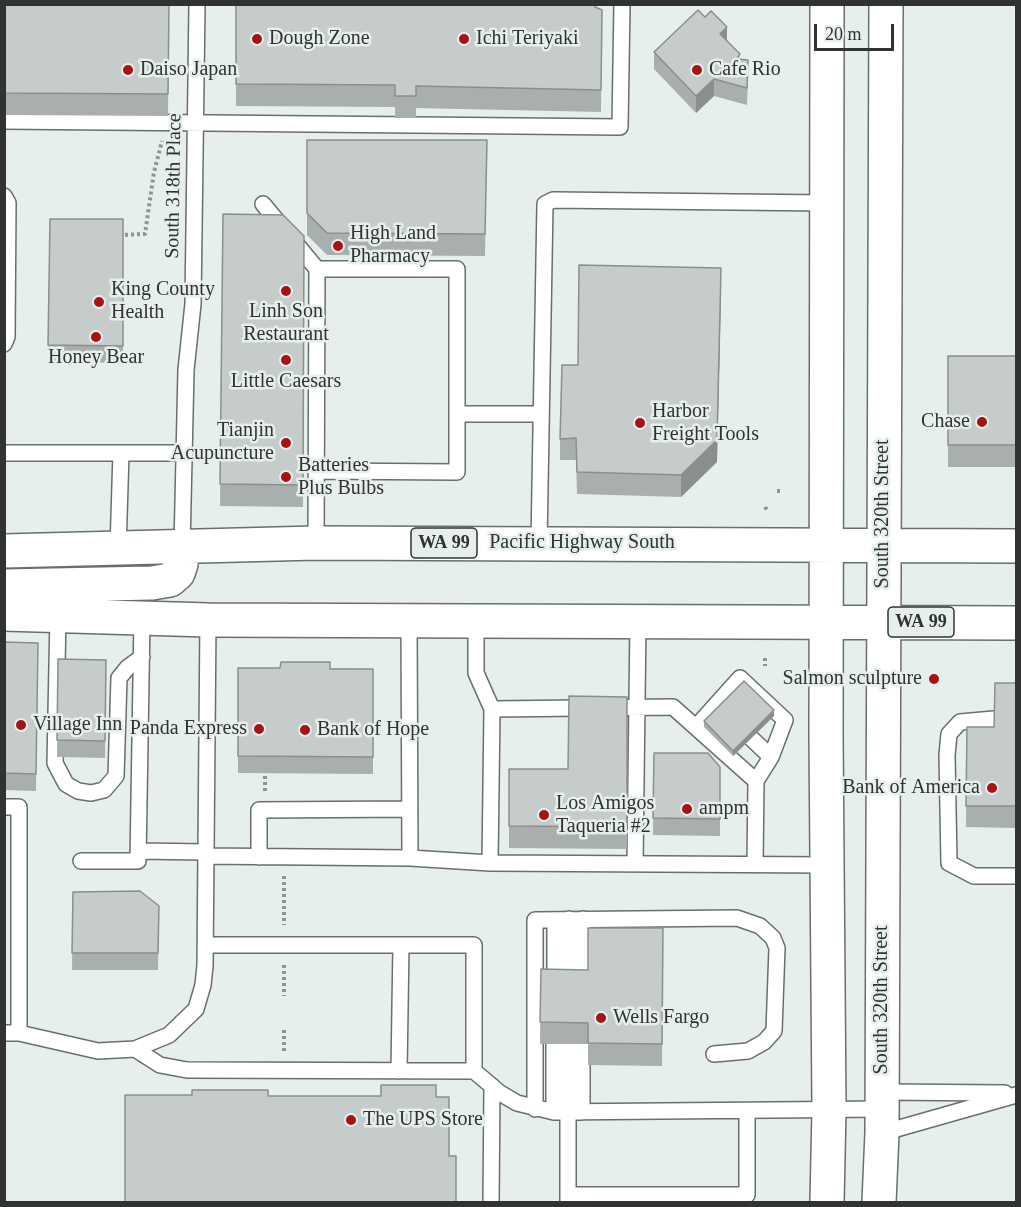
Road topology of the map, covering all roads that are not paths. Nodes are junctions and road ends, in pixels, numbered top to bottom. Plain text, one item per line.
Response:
1 (197, 4) edge
2 (622, 4) edge
3 (827, 4) edge
4 (886, 4) edge
5 (4, 121) edge
6 (196, 123) junction
7 (4, 196) edge
8 (826, 203) junction
9 (263, 204) dead end
10 (317, 269) junction
11 (4, 344) edge
12 (457, 414) junction
13 (540, 414) junction
14 (4, 453) edge
15 (121, 453) junction
16 (185, 453) junction
17 (317, 471) junction
18 (316, 543) junction
19 (539, 543) junction
20 (826, 544) junction
21 (883, 545) junction
22 (1017, 546) edge
23 (182, 548) junction
24 (118, 549) junction
25 (4, 550) edge
26 (4, 586) edge
27 (4, 614) edge
28 (58, 616) junction
29 (142, 618) junction
30 (208, 620) junction
31 (409, 620) junction
32 (638, 620) junction
33 (476, 621) junction
34 (826, 621) junction
35 (883, 622) junction
36 (1017, 623) edge
37 (142, 657) junction
38 (637, 707) junction
39 (492, 709) junction
40 (994, 719) edge
41 (696, 727) junction
42 (751, 738) edge
43 (771, 757) junction
44 (756, 781) junction
45 (4, 807) edge
46 (410, 809) junction
47 (138, 851) junction
48 (206, 854) junction
49 (259, 857) junction
50 (410, 858) junction
51 (81, 861) dead end
52 (490, 863) junction
53 (635, 864) junction
54 (755, 864) junction
55 (826, 865) junction
56 (1017, 876) edge
57 (569, 919) junction
58 (206, 945) junction
59 (401, 945) junction
60 (569, 992) edge
61 (12, 1033) edge
62 (568, 1044) edge
63 (135, 1049) junction
64 (714, 1054) dead end
65 (399, 1071) junction
66 (474, 1071) junction
67 (492, 1086) junction
68 (1017, 1094) edge
69 (535, 1109) junction
70 (829, 1109) junction
71 (747, 1111) junction
72 (882, 1111) junction
73 (568, 1112) junction
74 (568, 1199) edge
75 (491, 1203) edge
76 (827, 1203) edge
77 (879, 1203) edge

1 - 6 lane, South 318th Place
2 - 6 lane
3 - 8 main road
4 - 21 main road, South 320th Street
5 - 6 lane
6 - 16 lane, South 318th Place
7 - 11 lane
8 - 13 lane
8 - 20 main road
9 - 10 lane
10 - 12 lane
10 - 17 lane
12 - 13 lane
12 - 17 lane
13 - 19 lane
14 - 15 lane
15 - 16 lane
15 - 24 lane
16 - 23 lane, South 318th Place
17 - 18 lane
18 - 19 main road, Pacific Highway South / WA 99
18 - 23 main road, Pacific Highway South / WA 99
19 - 20 main road, Pacific Highway South / WA 99
20 - 21 main road, Pacific Highway South / WA 99
20 - 34 main road
21 - 22 main road, Pacific Highway South / WA 99
21 - 35 main road, South 320th Street
23 - 24 main road, Pacific Highway South / WA 99
23 - 26 main road
24 - 25 main road, Pacific Highway South / WA 99
27 - 28 main road, WA 99
28 - 29 main road, WA 99
28 - 37 lane
29 - 30 main road, WA 99
29 - 37 lane
30 - 31 main road, WA 99
30 - 48 lane
31 - 33 main road, WA 99
31 - 46 lane
32 - 33 main road, WA 99
32 - 34 main road, WA 99
32 - 38 lane
33 - 39 lane
34 - 35 main road, WA 99
34 - 55 main road
35 - 36 main road, WA 99
35 - 72 main road, South 320th Street
37 - 47 lane
38 - 39 lane
38 - 41 lane
38 - 53 lane
39 - 52 lane
40 - 56 lane
41 - 43 lane
41 - 44 lane
42 - 43 lane
43 - 44 lane
44 - 54 lane
45 - 61 lane
46 - 49 lane
46 - 50 lane
47 - 48 lane
47 - 51 lane
48 - 49 lane
48 - 58 lane
49 - 50 lane
50 - 52 lane
52 - 53 lane
53 - 54 lane
54 - 55 lane
55 - 70 main road
57 - 60 lane
57 - 64 lane
57 - 69 lane
58 - 59 lane
58 - 63 lane
59 - 65 lane
59 - 66 lane
61 - 63 lane
62 - 73 lane
63 - 65 lane
65 - 66 lane
66 - 67 lane
67 - 69 lane
67 - 75 lane
68 - 72 lane
68 - 72 lane
69 - 73 lane
70 - 71 lane
70 - 72 lane
70 - 76 main road
71 - 73 lane
71 - 74 lane
72 - 77 main road, South 320th Street
73 - 74 lane

